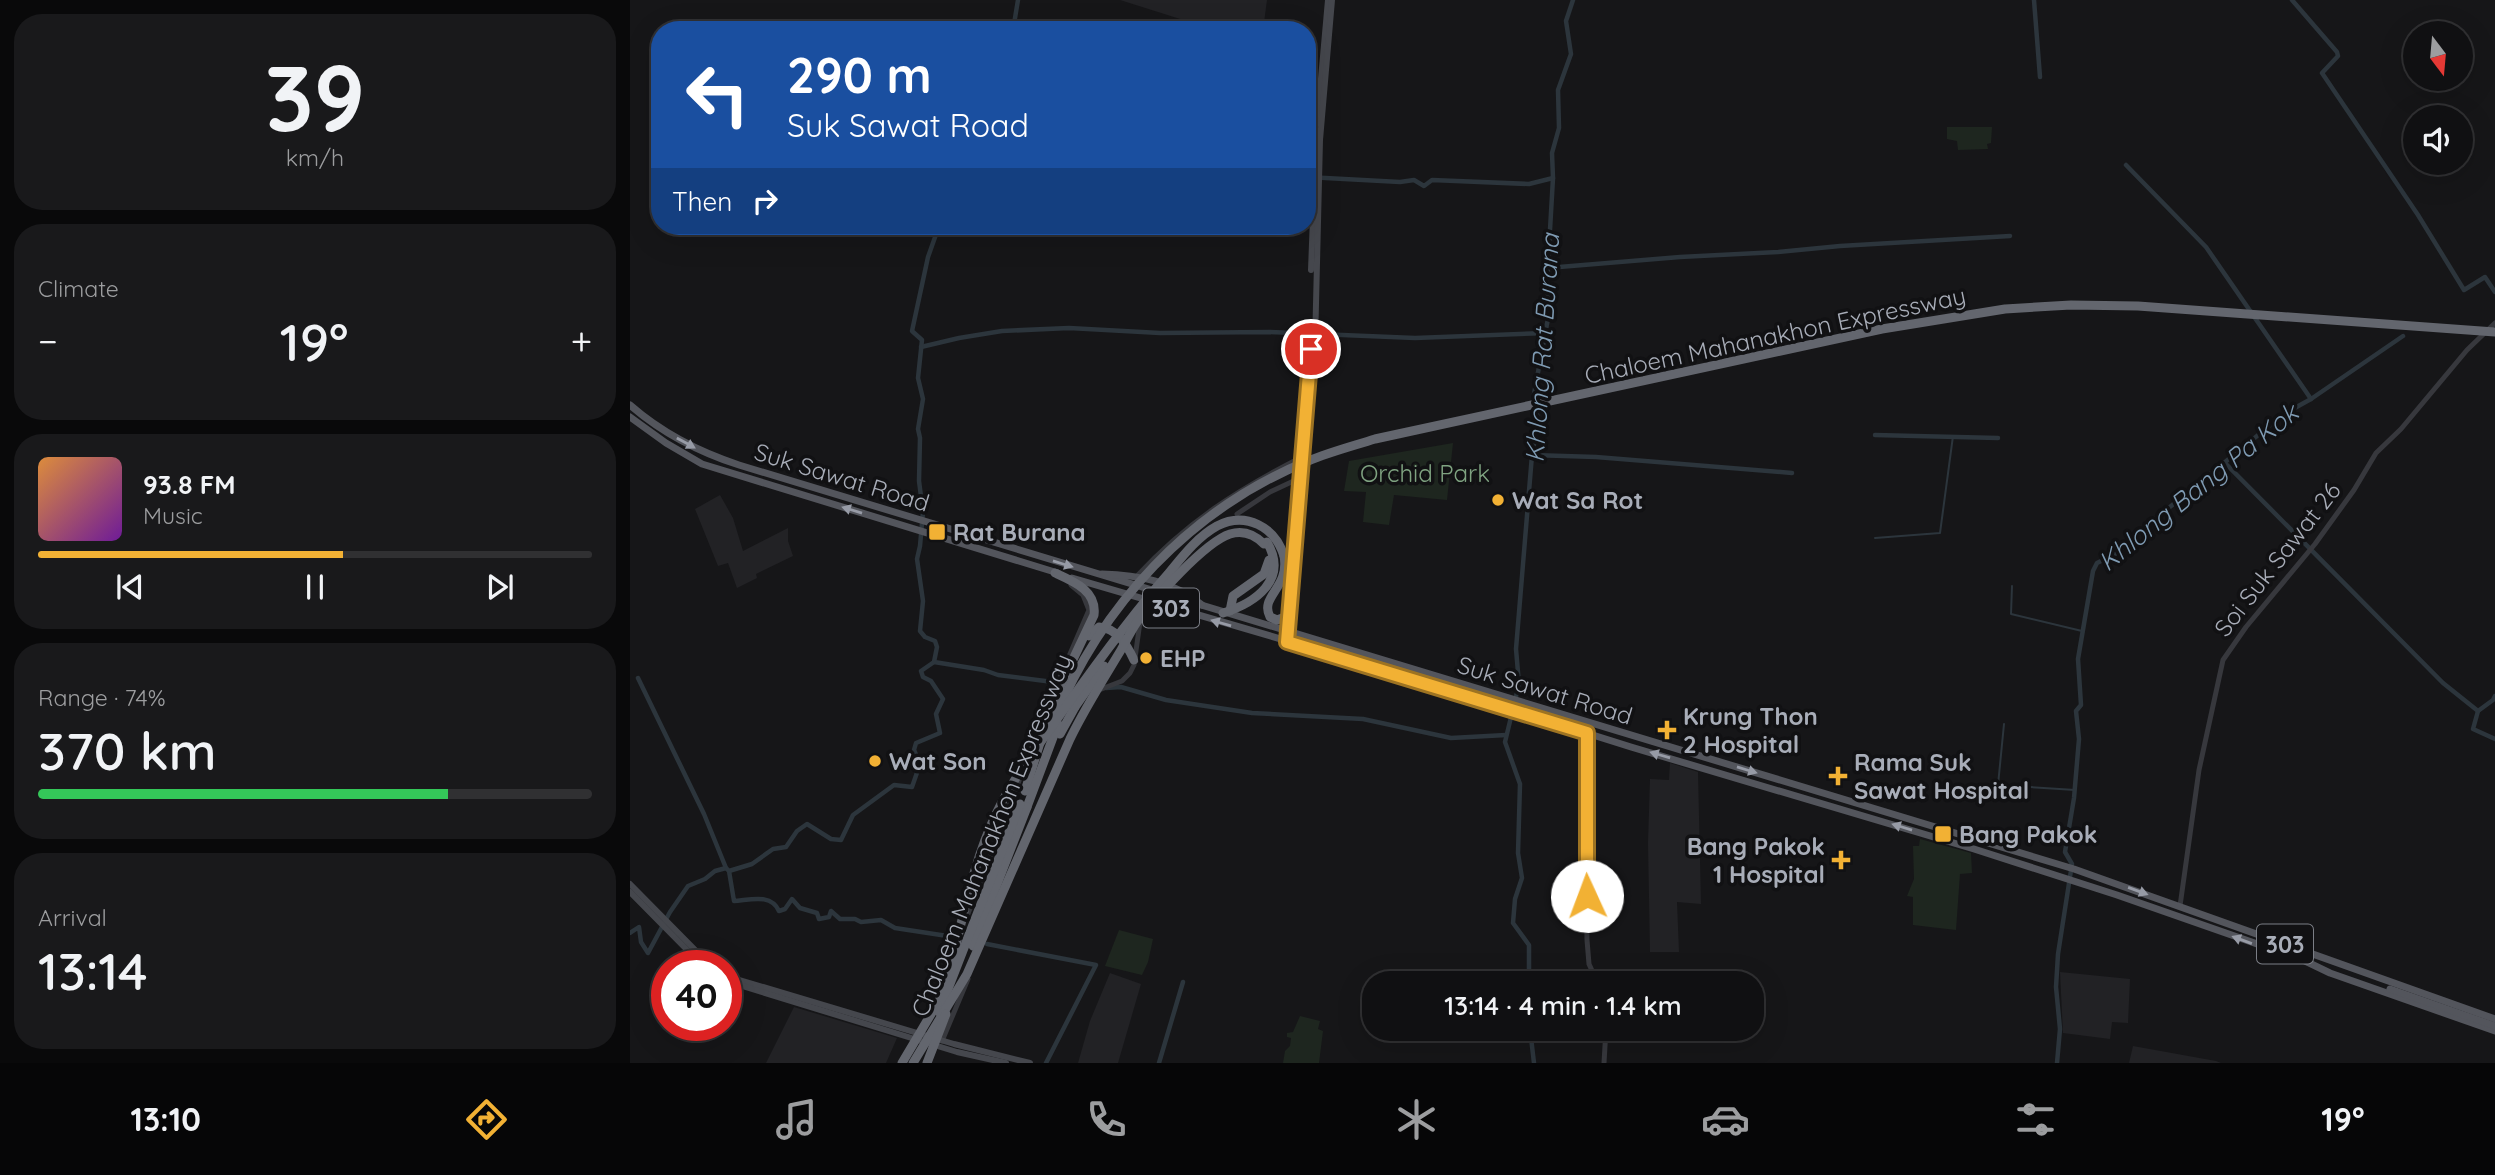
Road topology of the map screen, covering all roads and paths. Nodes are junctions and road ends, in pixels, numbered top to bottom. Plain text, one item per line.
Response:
1 (1330, 0) edge
2 (1316, 172) edge
3 (1315, 235) edge
4 (2495, 323) edge
5 (2495, 331) edge
6 (1313, 334) junction
7 (2495, 337) edge
8 (630, 405) edge
9 (630, 417) edge
10 (1302, 457) junction
11 (1300, 478) junction
12 (792, 481) junction
13 (790, 492) junction
14 (1237, 514) dead end
15 (1265, 543) junction
16 (1052, 572) junction
17 (1091, 573) junction
18 (1137, 576) junction
19 (1165, 607) junction
20 (1206, 608) junction
21 (1291, 609) junction
22 (1227, 612) junction
23 (1267, 612) junction
24 (1286, 632) junction
25 (1289, 642) junction
26 (1079, 648) junction
27 (1134, 660) junction
28 (1588, 722) junction
29 (1056, 723) junction
30 (1587, 733) junction
31 (1634, 736) junction
32 (1631, 747) junction
33 (1037, 780) junction
34 (1025, 791) junction
35 (1019, 805) junction
36 (630, 884) edge
37 (630, 892) edge
38 (2180, 906) junction
39 (652, 909) junction
40 (679, 936) junction
41 (690, 950) edge
42 (694, 950) edge
43 (2306, 962) junction
44 (1592, 971) edge
45 (742, 983) edge
46 (742, 983) edge
47 (936, 1006) junction
48 (2495, 1019) edge
49 (936, 1022) junction
50 (2495, 1028) edge
51 (921, 1035) junction
52 (942, 1041) junction
53 (1605, 1041) edge
54 (902, 1063) edge
55 (913, 1063) edge
56 (919, 1063) edge
57 (927, 1063) edge
58 (1006, 1063) edge
59 (1030, 1063) edge
60 (1604, 1063) edge

1 - 2 main road
3 - 6 main road
4 - 38 street, Soi Suk Sawat 26
5 - 29 highway, Chaloem Mahanakhon Expressway, bridge
6 - 10 main road
6 - 24 main road
7 - 29 highway, Chaloem Mahanakhon Expressway, bridge
8 -> 12 main road, Suk Sawat Road / 303
9 - 13 main road, Suk Sawat Road / 303
10 - 11 main road
10 - 18 street
11 - 14 street
11 - 21 main road
12 - 13 main road
12 -> 17 main road, Suk Sawat Road / 303
16 -> 13 main road, Suk Sawat Road / 303
15 - 22 highway
15 - 22 highway
15 - 33 highway, bridge
15 - 49 highway, bridge
16 - 19 main road, Suk Sawat Road / 303
16 - 26 highway
16 - 35 street
17 - 18 main road
17 - 20 main road, Suk Sawat Road / 303
18 - 20 main road
25 -> 19 main road, Suk Sawat Road / 303
19 - 27 street
20 - 22 main road, Suk Sawat Road / 303
21 - 23 highway
21 - 24 main road
22 - 24 main road, Suk Sawat Road / 303
23 - 24 highway
23 - 47 highway, bridge
24 - 25 main road
24 - 28 main road, Suk Sawat Road / 303
25 - 30 main road, Suk Sawat Road / 303
26 - 27 highway
26 - 34 highway
27 - 52 street
28 - 30 street
28 - 31 main road, Suk Sawat Road / 303
29 - 33 highway, Chaloem Mahanakhon Expressway
29 - 34 highway, Chaloem Mahanakhon Expressway
30 - 32 main road, Suk Sawat Road / 303
30 - 44 street
31 - 32 main road
31 -> 38 main road, Suk Sawat Road / 303
43 -> 32 main road, Suk Sawat Road / 303
33 - 35 highway, Chaloem Mahanakhon Expressway
34 - 35 highway, Chaloem Mahanakhon Expressway
35 - 51 street
35 - 56 highway, Chaloem Mahanakhon Expressway, bridge
35 - 57 highway, Chaloem Mahanakhon Expressway, bridge
36 - 39 main road
37 - 39 main road
38 - 48 main road, Suk Sawat Road / 303
39 - 40 main road
40 - 41 main road
40 - 42 main road
43 - 50 main road, 303
43 - 50 main road, Suk Sawat Road / 303
45 - 51 main road
46 - 58 main road
47 - 49 highway, bridge
47 - 54 highway, bridge
49 - 55 highway, bridge
51 - 52 main road
52 - 59 main road
53 - 60 street

